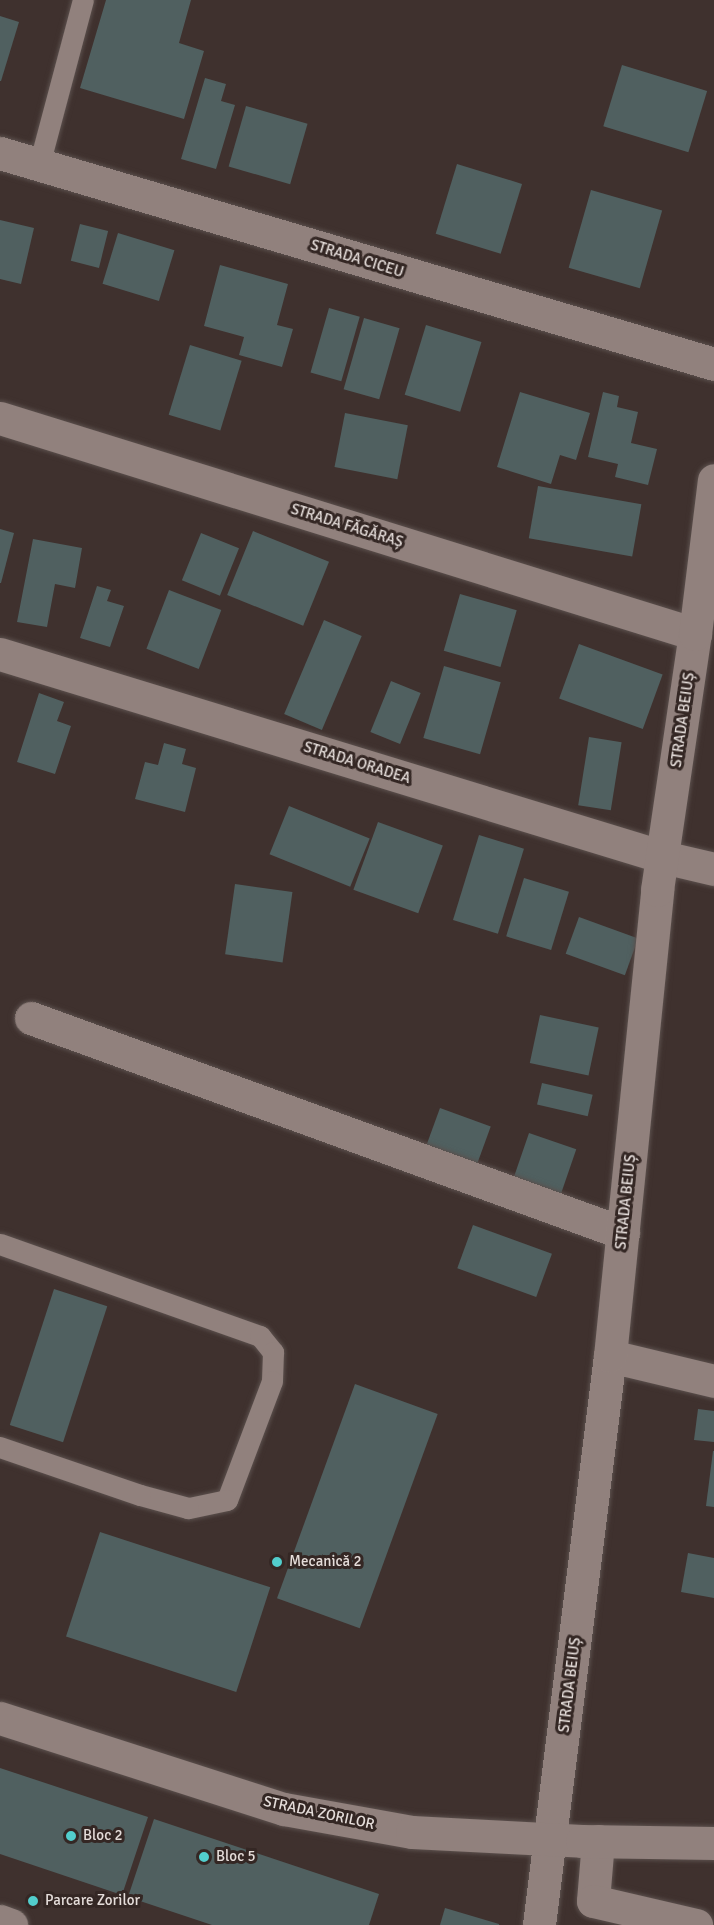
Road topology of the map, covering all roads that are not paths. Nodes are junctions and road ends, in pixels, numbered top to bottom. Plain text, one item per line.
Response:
1 (84, 0) edge
2 (0, 153) edge
3 (39, 165) junction
4 (714, 364) edge
5 (0, 418) edge
6 (714, 480) edge
7 (695, 634) junction
8 (0, 654) edge
9 (663, 857) junction
10 (714, 869) edge
11 (31, 1018) dead end
12 (623, 1233) junction
13 (0, 1244) edge
14 (610, 1356) junction
15 (714, 1381) edge
16 (0, 1447) edge
17 (0, 1718) edge
18 (550, 1839) junction
19 (606, 1841) junction
20 (714, 1843) edge
21 (591, 1913) edge
22 (0, 1921) edge
23 (11, 1925) edge
24 (539, 1925) edge
25 (696, 1925) edge

1 - 3 lane
2 - 3 street, STRADA CICEU
3 - 4 street, STRADA CICEU
5 - 7 street, STRADA FĂGĂRAȘ
6 - 7 street, STRADA BEIUȘ
7 - 9 street, STRADA BEIUȘ
8 - 9 street, STRADA ORADEA
9 - 10 street, STRADA ORADEA
9 - 12 street, STRADA BEIUȘ
11 - 12 street
12 - 14 street, STRADA BEIUȘ
13 - 16 lane
14 - 15 street
14 - 18 street, STRADA BEIUȘ
17 - 18 street, STRADA ZORILOR
18 - 19 street, STRADA ZORILOR
18 - 24 street, STRADA BEIUȘ
19 - 20 street, STRADA ZORILOR
19 - 21 street
21 - 25 street
22 - 23 street

